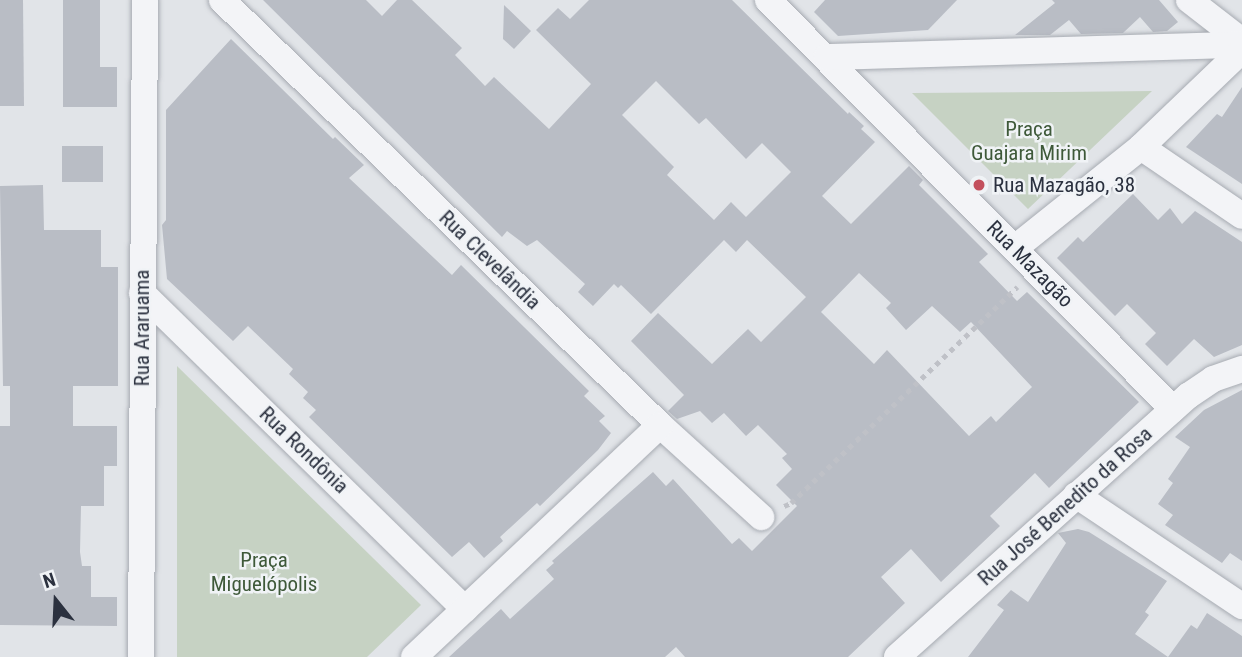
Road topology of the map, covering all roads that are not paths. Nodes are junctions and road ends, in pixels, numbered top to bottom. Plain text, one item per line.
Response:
1 (145, 0) edge
2 (222, 0) edge
3 (768, 0) edge
4 (1189, 0) edge
5 (1242, 46) edge
6 (827, 57) junction
7 (1141, 147) junction
8 (1242, 216) edge
9 (1015, 248) junction
10 (142, 293) junction
11 (1242, 369) edge
12 (1173, 409) junction
13 (660, 425) junction
14 (1076, 495) junction
15 (761, 517) road end
16 (1242, 606) edge
17 (465, 609) junction
18 (141, 657) edge
19 (414, 657) edge
20 (897, 657) edge

1 - 10 street, Rua Araruama
2 - 13 street, Rua Clevelândia
3 - 6 street, Rua Mazagão
4 - 5 street
5 - 6 street
5 - 7 street
6 - 9 street, Rua Mazagão
7 - 8 street
7 - 9 street
9 - 12 street, Rua Mazagão
10 - 17 street, Rua Rondônia
10 - 18 street, Rua Araruama
11 - 12 street, Rua José Benedito da Rosa
12 - 14 street, Rua José Benedito da Rosa
13 - 15 street, Rua Clevelândia
13 - 17 street
14 - 16 street
14 - 20 street, Rua José Benedito da Rosa
17 - 19 street

